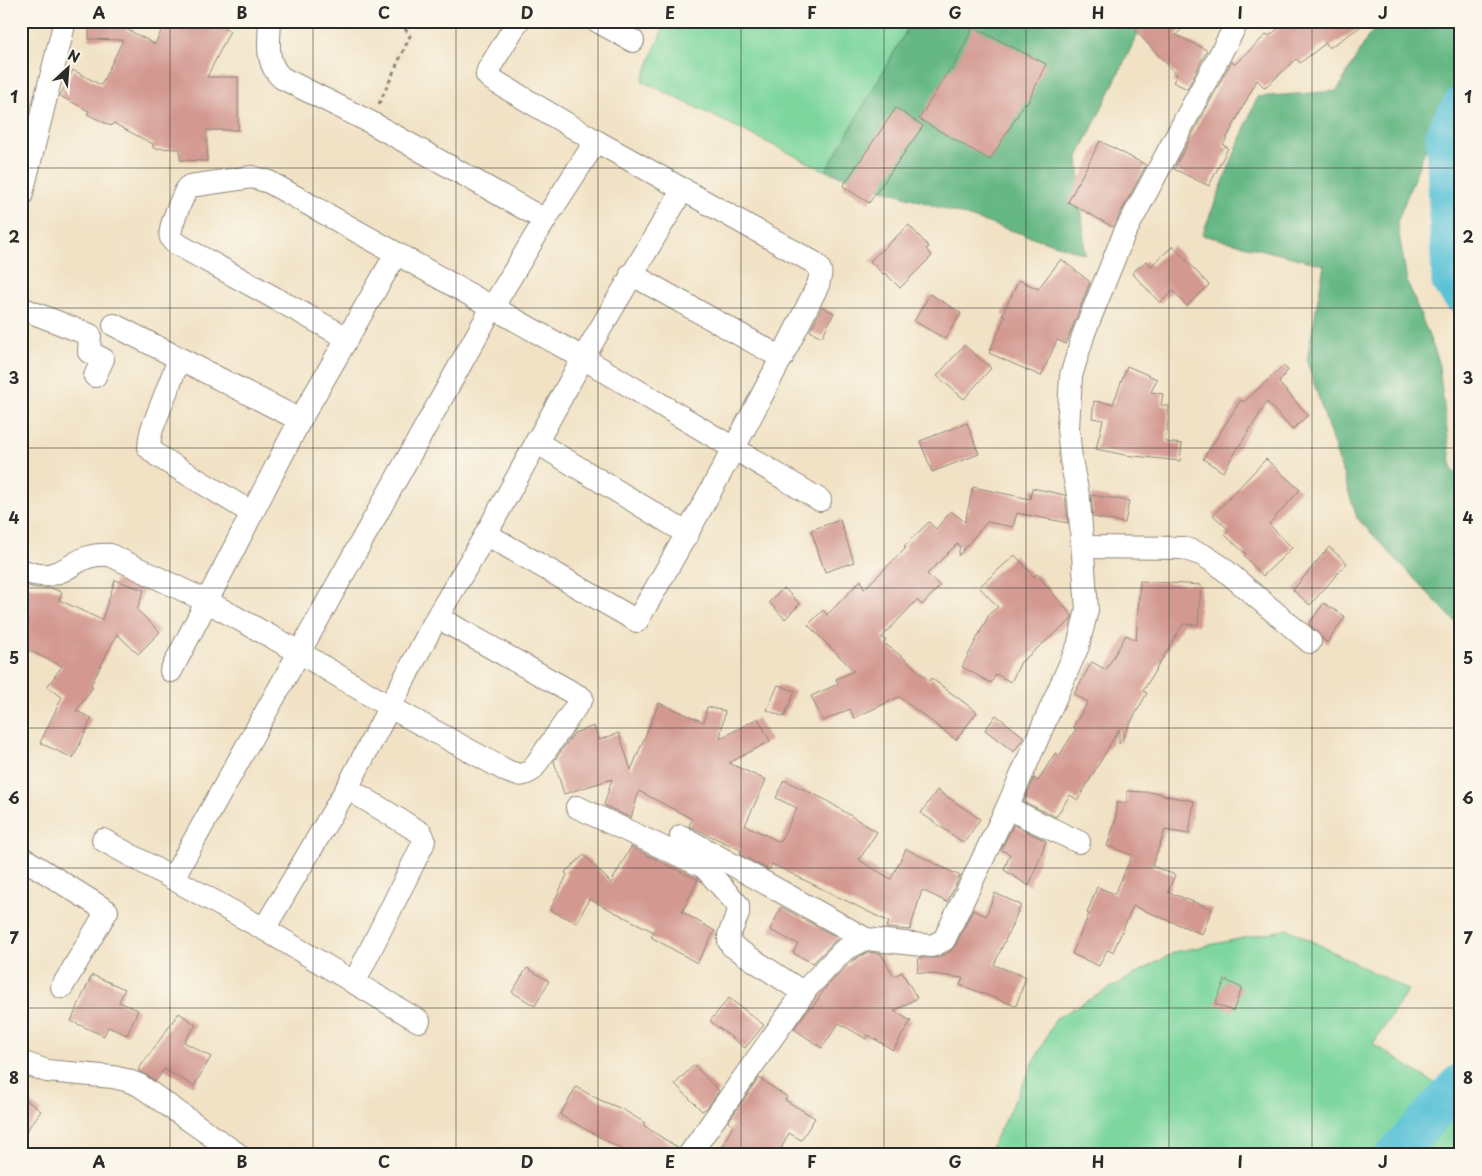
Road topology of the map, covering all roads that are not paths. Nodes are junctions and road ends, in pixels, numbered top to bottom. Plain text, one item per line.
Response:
1 (65, 21) edge
2 (270, 21) edge
3 (518, 21) edge
4 (597, 21) edge
5 (1238, 21) edge
6 (633, 41) dead end
7 (596, 141) junction
8 (683, 189) junction
9 (21, 197) edge
10 (545, 220) junction
11 (396, 254) junction
12 (631, 274) junction
13 (21, 308) edge
14 (492, 308) junction
15 (114, 324) dead end
16 (347, 338) junction
17 (583, 358) junction
18 (782, 358) junction
19 (179, 359) junction
20 (95, 376) dead end
21 (300, 420) junction
22 (536, 442) junction
23 (734, 448) junction
24 (820, 500) dead end
25 (252, 513) junction
26 (486, 534) junction
27 (688, 534) junction
28 (1083, 547) junction
29 (21, 570) edge
30 (206, 602) junction
31 (437, 617) junction
32 (1310, 642) dead end
33 (299, 652) junction
34 (171, 671) dead end
35 (388, 706) junction
36 (347, 788) junction
37 (577, 806) dead end
38 (1007, 808) junction
39 (681, 836) dead end
40 (103, 840) dead end
41 (1079, 842) dead end
42 (23, 861) edge
43 (173, 878) junction
44 (264, 929) junction
45 (866, 939) junction
46 (354, 983) junction
47 (62, 987) dead end
48 (804, 993) junction
49 (419, 1021) dead end
50 (21, 1062) edge
51 (239, 1155) edge
52 (688, 1155) edge

1 - 9 street
2 - 10 street
3 - 7 street
4 - 6 street
5 - 28 street
7 - 8 street
7 - 10 street
8 - 12 street
8 - 18 street
10 - 14 street
11 - 14 street
11 - 16 street
11 - 16 street
12 - 17 street
12 - 18 street
13 - 20 street
14 - 17 street
14 - 33 street
15 - 19 street
16 - 21 street
17 - 22 street
17 - 23 street
18 - 23 street
19 - 21 street
19 - 25 street
21 - 25 street
22 - 26 street
22 - 27 street
23 - 24 street
23 - 27 street
25 - 30 street
26 - 27 street
26 - 31 street
28 - 32 street
28 - 38 street
29 - 30 street
30 - 33 street
30 - 34 street
31 - 35 street
31 - 35 street
33 - 35 street
33 - 43 street
35 - 36 street
36 - 44 street
36 - 46 street
37 - 48 street
38 - 41 street
38 - 45 street
39 - 45 street
40 - 43 street
42 - 47 street
43 - 44 street
44 - 46 street
45 - 48 street
46 - 49 street
48 - 52 street
50 - 51 street

